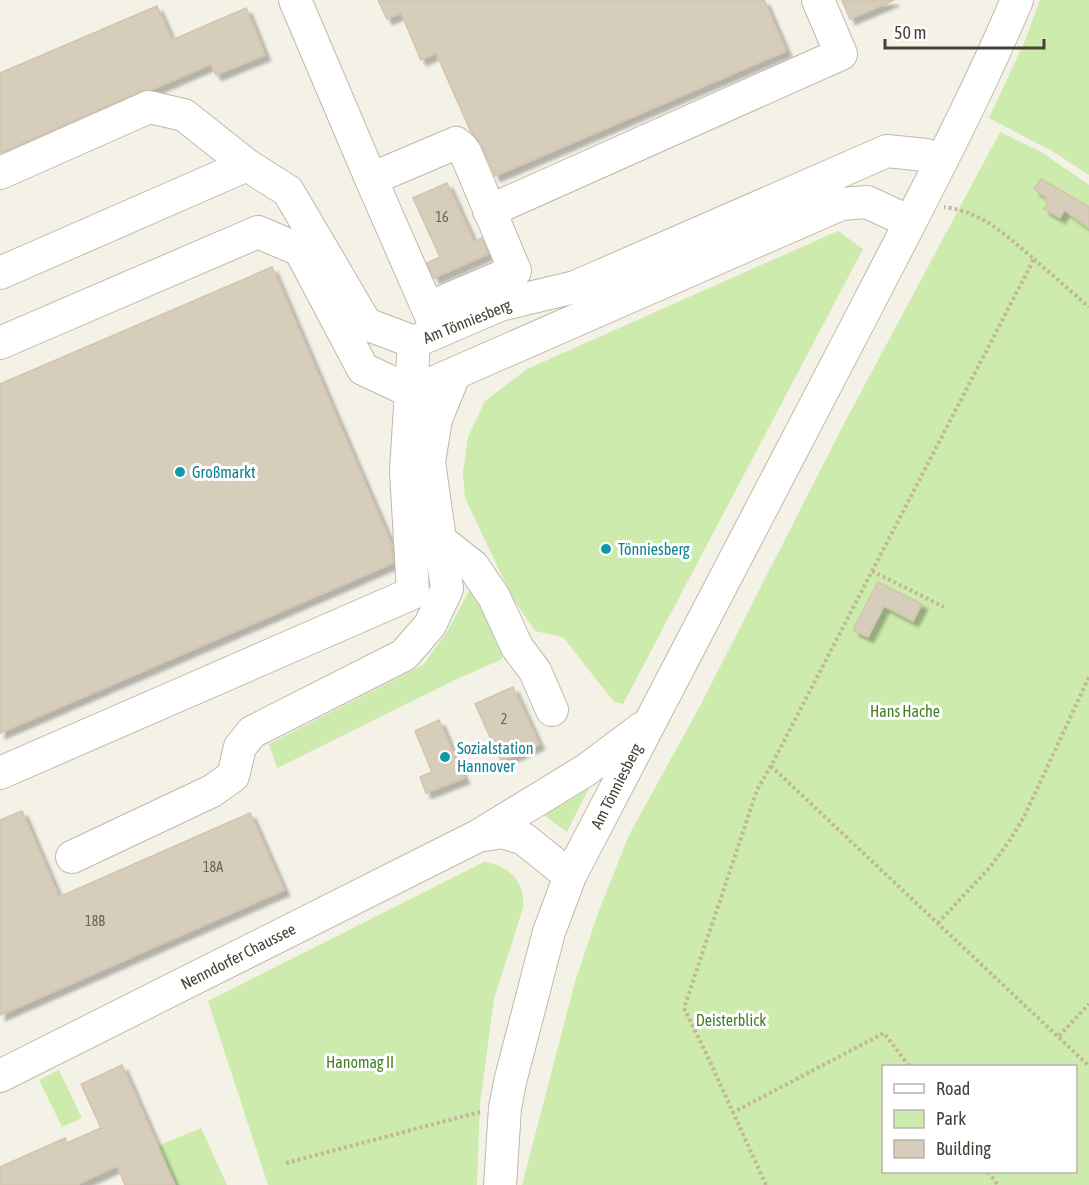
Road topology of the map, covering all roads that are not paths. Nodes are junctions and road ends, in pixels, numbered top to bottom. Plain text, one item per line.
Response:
1 (295, 0) edge
2 (818, 0) edge
3 (1017, 0) edge
4 (940, 161) junction
5 (247, 165) junction
6 (0, 173) edge
7 (371, 179) junction
8 (489, 211) junction
9 (910, 222) junction
10 (0, 273) edge
11 (521, 285) junction
12 (427, 328) junction
13 (543, 336) junction
14 (0, 343) edge
15 (454, 375) junction
16 (412, 392) junction
17 (441, 541) junction
18 (552, 710) dead end
19 (649, 722) junction
20 (0, 773) edge
21 (477, 836) junction
22 (72, 857) dead end
23 (570, 876) junction
24 (0, 1076) edge
25 (500, 1185) edge

1 - 7 street
2 - 8 street
3 - 4 street, Am Tönniesberg
4 - 9 street, Am Tönniesberg
4 - 11 street, Am Tönniesberg
5 - 6 street, Am Tönniesberg
5 - 10 street
5 - 12 street, Am Tönniesberg
7 - 8 street
7 - 12 street
8 - 11 street
9 - 13 street
9 - 19 street, Am Tönniesberg
11 - 12 street, Am Tönniesberg
11 - 13 street
12 - 16 street
13 - 15 street
14 - 16 street
15 - 16 street
15 - 17 street
16 - 20 street
17 - 18 street
17 - 22 street
19 - 21 street, Nenndorfer Chaussee
19 - 23 street, Am Tönniesberg
21 - 23 street, Nenndorfer Chaussee
21 - 24 street, Nenndorfer Chaussee
23 - 25 street, Am Tönniesberg

